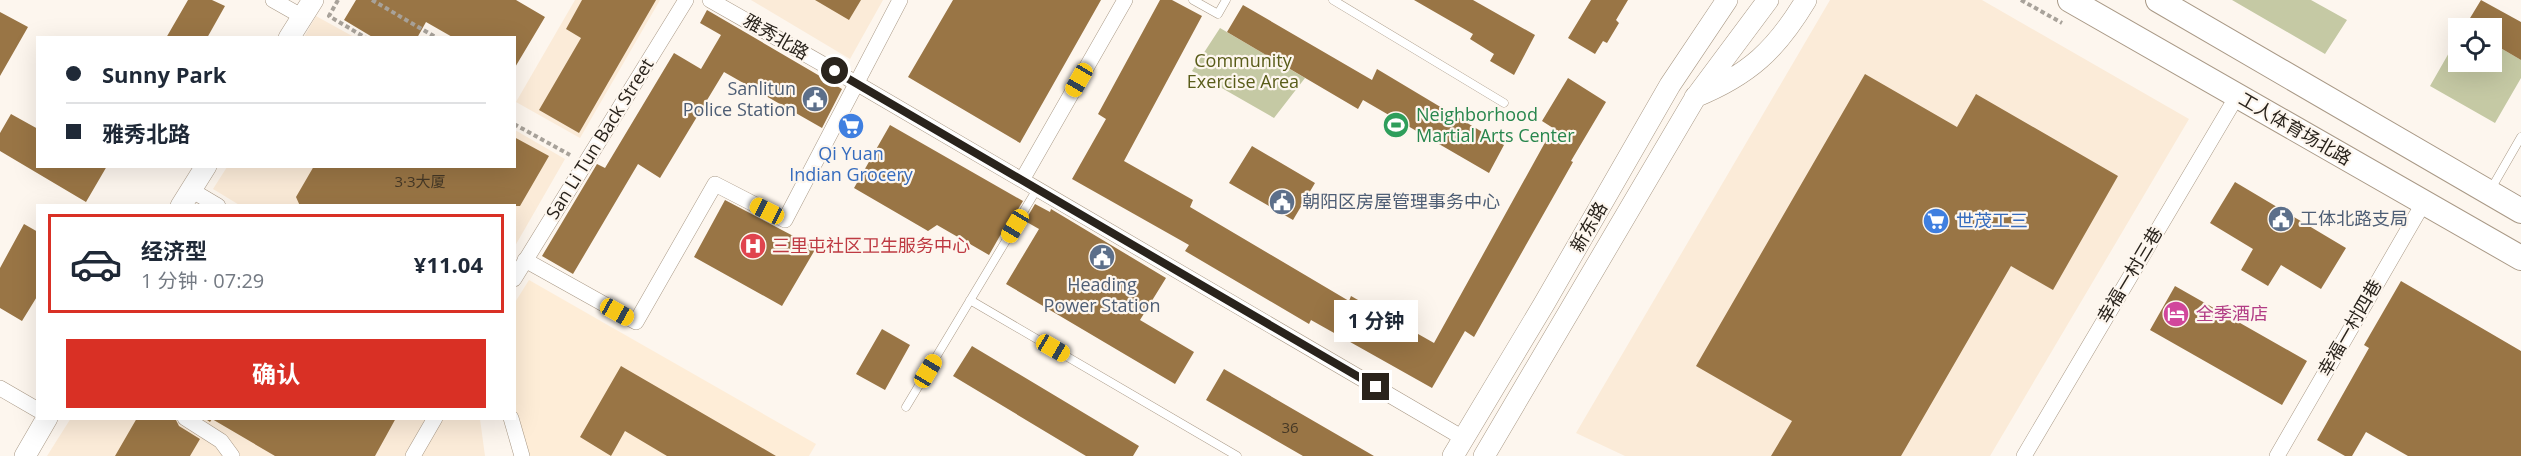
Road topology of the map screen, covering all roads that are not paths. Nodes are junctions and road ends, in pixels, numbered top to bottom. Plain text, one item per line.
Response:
1 (273, 0) edge
2 (686, 0) edge
3 (710, 0) edge
4 (900, 0) edge
5 (1125, 0) edge
6 (1193, 0) edge
7 (1226, 0) edge
8 (1333, 0) edge
9 (1727, 0) edge
10 (1768, 0) edge
11 (1806, 0) edge
12 (2070, 0) edge
13 (2158, 0) edge
14 (308, 8) edge
15 (290, 36) edge
16 (856, 82) junction
17 (2237, 96) junction
18 (1695, 98) junction
19 (1504, 103) dead end
20 (2521, 137) edge
21 (205, 168) edge
22 (1022, 180) junction
23 (1037, 189) junction
24 (2489, 193) junction
25 (186, 198) edge
26 (2424, 202) junction
27 (210, 204) edge
28 (2521, 211) edge
29 (2521, 258) edge
30 (525, 260) junction
31 (516, 276) edge
32 (970, 300) junction
33 (0, 388) edge
34 (906, 407) dead end
35 (36, 409) edge
36 (46, 420) edge
37 (188, 420) edge
38 (434, 420) edge
39 (445, 420) edge
40 (512, 420) edge
41 (1458, 447) edge
42 (229, 454) edge
43 (26, 456) edge
44 (413, 456) edge
45 (425, 456) edge
46 (522, 456) edge
47 (1237, 456) edge
48 (1484, 456) edge
49 (2024, 456) edge
50 (2277, 456) edge

1 - 14 street
2 - 30 street, San Li Tun Back Street
3 - 16 street, 雅秀北路
4 - 16 street
5 - 22 street
6 - 7 lane
8 - 19 lane
9 - 41 main road, 新东路
10 - 18 main road, 新东路
11 - 18 main road
12 - 17 main road, 工人体育场北路
13 - 24 main road
14 - 15 main road
16 - 22 street, 雅秀北路
16 - 30 street
17 - 26 main road, 工人体育场北路
17 - 49 street, 幸福一村三巷
18 - 48 main road, 新东路
20 - 24 lane
21 - 25 main road
22 - 23 street, 雅秀北路
23 - 32 lane
23 - 41 street, 雅秀北路
24 - 28 main road
25 - 27 street
26 - 29 main road, 工人体育场北路
26 - 50 street, 幸福一村四巷
30 - 31 street, San Li Tun Back Street
32 - 34 lane
32 - 47 lane
33 - 35 street
36 - 43 main road
37 - 42 street
38 - 44 street
39 - 45 street
40 - 46 street

